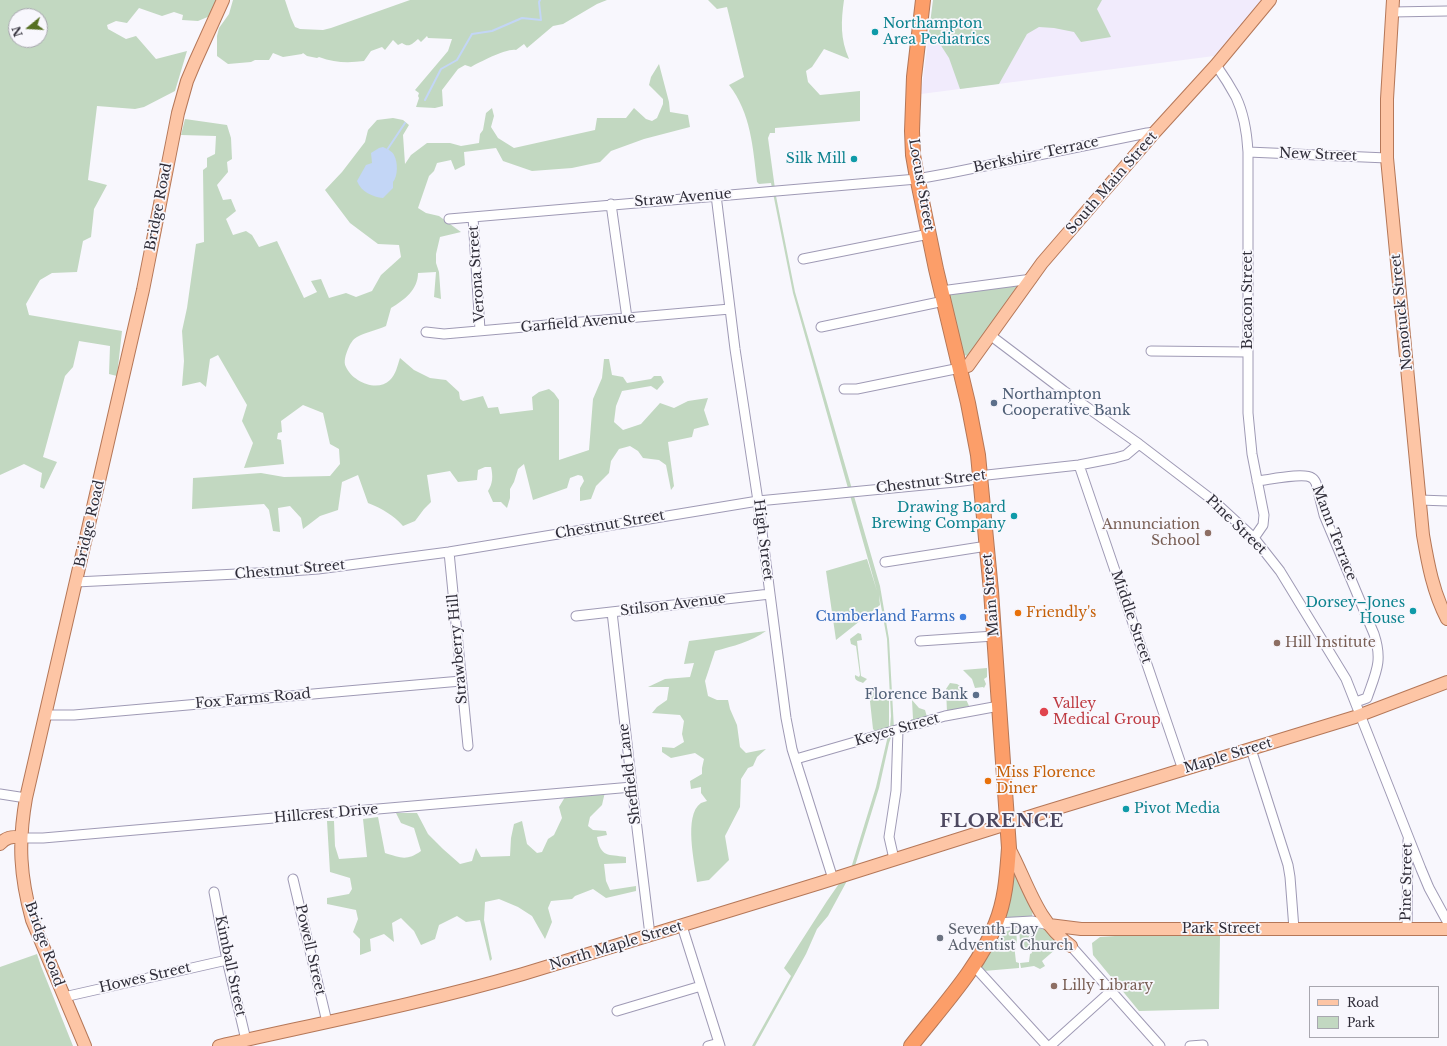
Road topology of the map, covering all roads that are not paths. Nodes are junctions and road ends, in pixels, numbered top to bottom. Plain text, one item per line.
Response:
1 (223, 0) edge
2 (923, 0) edge
3 (1270, 0) edge
4 (1392, 6) edge
5 (1447, 11) edge
6 (1216, 65) junction
7 (1155, 132) junction
8 (1248, 152) junction
9 (1387, 158) junction
10 (917, 179) junction
11 (716, 195) junction
12 (611, 204) junction
13 (473, 217) junction
14 (449, 219) dead end
15 (929, 234) junction
16 (803, 259) dead end
17 (1032, 279) junction
18 (943, 296) junction
19 (730, 309) junction
20 (627, 318) junction
21 (821, 327) dead end
22 (480, 330) junction
23 (426, 332) dead end
24 (990, 336) junction
25 (1150, 351) dead end
26 (1247, 352) junction
27 (960, 368) junction
28 (844, 390) dead end
29 (1139, 444) junction
30 (1080, 465) junction
31 (980, 477) junction
32 (1257, 481) junction
33 (1420, 500) junction
34 (758, 501) junction
35 (1447, 501) edge
36 (1254, 538) junction
37 (987, 546) junction
38 (449, 552) junction
39 (885, 562) dead end
40 (76, 582) junction
41 (770, 594) junction
42 (612, 612) junction
43 (576, 616) dead end
44 (1447, 619) edge
45 (994, 636) junction
46 (920, 641) dead end
47 (462, 681) junction
48 (1447, 682) edge
49 (1356, 702) junction
50 (999, 706) junction
51 (45, 715) junction
52 (1361, 715) junction
53 (898, 730) junction
54 (468, 746) dead end
55 (1251, 749) junction
56 (796, 760) junction
57 (1183, 770) junction
58 (632, 786) junction
59 (0, 794) edge
60 (26, 798) junction
61 (1007, 824) junction
62 (1408, 836) junction
63 (21, 838) junction
64 (0, 844) edge
65 (1009, 848) junction
66 (894, 859) junction
67 (293, 879) dead end
68 (833, 879) junction
69 (214, 892) dead end
70 (1447, 921) edge
71 (996, 923) junction
72 (1049, 925) junction
73 (682, 926) junction
74 (1068, 928) junction
75 (1294, 929) junction
76 (1407, 929) junction
77 (1447, 929) edge
78 (650, 935) junction
79 (1071, 946) junction
80 (227, 960) junction
81 (973, 965) junction
82 (701, 986) junction
83 (1111, 991) junction
84 (64, 997) junction
85 (617, 1012) dead end
86 (327, 1022) junction
87 (246, 1040) junction
88 (719, 1044) edge
89 (1203, 1045) dead end
90 (85, 1046) edge
91 (219, 1046) edge
92 (708, 1046) edge
93 (912, 1046) edge
94 (1048, 1046) edge
95 (1160, 1046) edge
96 (1190, 1046) edge

1 - 40 main road, Bridge Road
2 - 10 highway, Locust Street
3 - 6 main road, South Main Street
4 - 5 street
4 - 9 main road, Nonotuck Street
6 - 7 main road, South Main Street
6 - 8 street, Beacon Street
7 - 10 street, Berkshire Terrace
7 - 17 main road, South Main Street
8 - 9 street, New Street
8 - 26 street, Beacon Street
9 - 33 main road, Nonotuck Street
10 - 11 street, Straw Avenue
10 - 15 highway, Locust Street
11 - 12 street, Straw Avenue
11 - 19 street, High Street
12 - 13 street, Straw Avenue
12 - 20 street
13 - 14 street, Straw Avenue
13 - 22 street, Verona Street
15 - 16 street
15 - 18 highway, Locust Street
17 - 18 street
17 - 24 main road, South Main Street
18 - 21 street
18 - 27 highway, Locust Street
19 - 20 street, Garfield Avenue
19 - 34 street, High Street
20 - 22 street, Garfield Avenue
22 - 23 street, Garfield Avenue
24 - 27 main road, South Main Street
24 - 29 street, Pine Street
25 - 26 street
26 - 32 street, Beacon Street
27 - 28 street
27 - 31 highway, Main Street
29 - 30 street, Chestnut Street
29 - 36 street, Pine Street
30 - 31 street, Chestnut Street
30 - 57 street, Middle Street
31 - 34 street, Chestnut Street
31 - 37 highway, Main Street
32 - 36 street, Beacon Street
32 - 49 street, Mann Terrace
33 - 35 street
33 - 44 main road, Nonotuck Street
34 - 38 street, Chestnut Street
34 - 41 street, High Street
36 - 49 street, Pine Street
37 - 39 street
37 - 45 highway, Main Street
38 - 40 street, Chestnut Street
38 - 47 street, Strawberry Hill
40 - 51 main road, Bridge Road
41 - 42 street, Stilson Avenue
41 - 56 street, High Street
42 - 43 street, Stilson Avenue
42 - 58 street, Sheffield Lane
45 - 46 street
45 - 50 highway, Main Street
47 - 51 street, Fox Farms Road
47 - 54 street, Strawberry Hill
48 - 52 main road, Maple Street
49 - 52 street, Pine Street
50 - 53 street, Keyes Street
50 - 61 highway, Main Street
51 - 60 main road, Bridge Road
52 - 55 main road, Maple Street
52 - 62 street, Pine Street
53 - 56 street, Keyes Street
53 - 66 street
55 - 57 main road, Maple Street
55 - 75 street
56 - 68 street, High Street
57 - 61 main road, Maple Street
58 - 63 street, Hillcrest Drive
58 - 78 street, Sheffield Lane
59 - 60 street
60 - 63 main road, Bridge Road
61 - 65 highway, Main Street
61 - 66 main road, North Maple Street
62 - 70 street, Pine Street
62 - 76 street, Pine Street
63 - 64 main road
63 - 84 main road, Bridge Road
65 - 71 highway, Main Street
65 - 72 main road
66 - 68 main road, North Maple Street
67 - 86 street, Powell Street
68 - 73 main road, North Maple Street
69 - 80 street, Kimball Street
71 - 72 street, Park Street
71 - 81 highway, Main Street
72 - 74 main road, Park Street
72 - 79 main road
73 - 78 main road, North Maple Street
73 - 82 street
74 - 75 main road, Park Street
74 - 79 main road
75 - 76 main road, Park Street
76 - 77 main road, Park Street
78 - 86 main road, North Maple Street
79 - 83 street
80 - 84 street, Howes Street
80 - 87 street, Kimball Street
81 - 93 highway, Main Street
81 - 94 street
82 - 85 street
82 - 88 street
83 - 94 street
83 - 95 street
84 - 90 main road, Bridge Road
86 - 87 main road, North Maple Street
87 - 91 main road, North Maple Street
88 - 92 street
89 - 96 street

